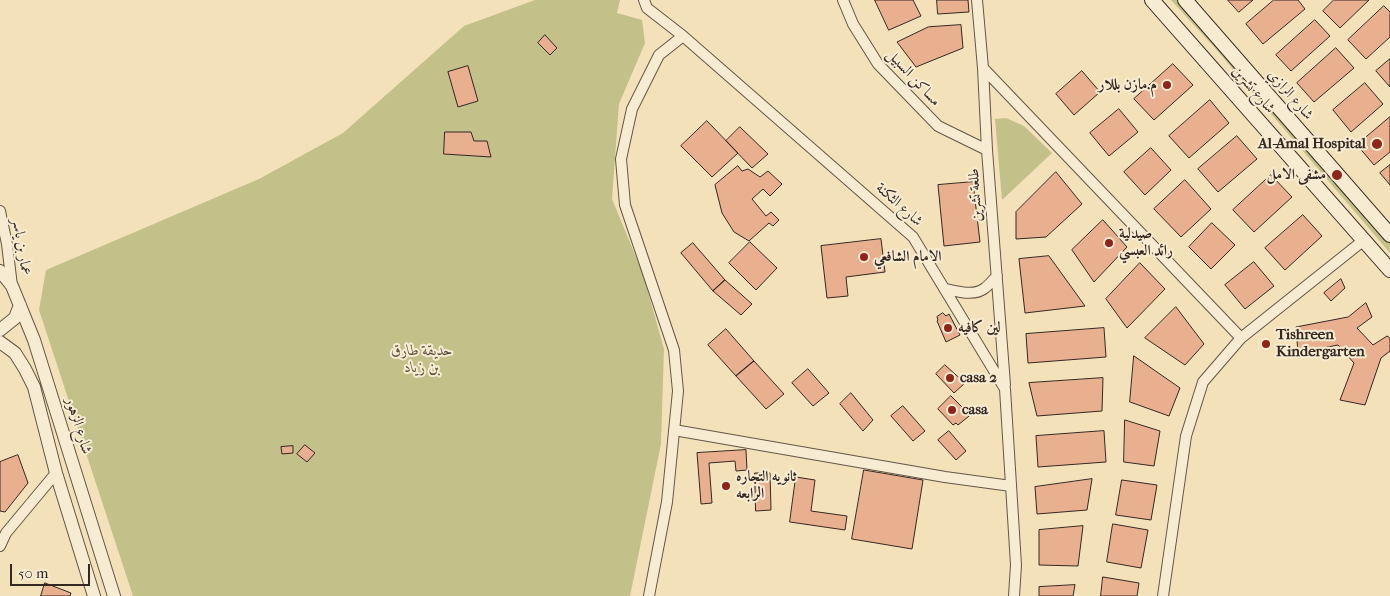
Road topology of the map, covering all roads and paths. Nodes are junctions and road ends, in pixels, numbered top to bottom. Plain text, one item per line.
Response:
1 (644, 0) edge
2 (843, 0) edge
3 (977, 0) edge
4 (1152, 0) edge
5 (1185, 0) edge
6 (684, 36) junction
7 (983, 68) junction
8 (987, 150) junction
9 (0, 212) edge
10 (1390, 235) edge
11 (1364, 240) junction
12 (1390, 270) edge
13 (0, 271) edge
14 (997, 276) junction
15 (12, 286) junction
16 (945, 289) junction
17 (20, 305) junction
18 (0, 330) edge
19 (1242, 338) junction
20 (0, 342) edge
21 (1005, 388) junction
22 (674, 430) junction
23 (56, 473) junction
24 (1011, 486) junction
25 (3, 532) edge
26 (0, 546) edge
27 (94, 596) edge
28 (114, 596) edge
29 (649, 596) edge
30 (1014, 596) edge
31 (1163, 596) edge

1 - 6 street, شارع الثكنة
2 - 8 street, مساكن السبيل
3 - 7 street, طلعة تشرين
4 - 11 main road, شارع تشرين
5 - 10 main road, شارع الرازي
6 - 16 street, شارع الثكنة
6 - 22 street
7 - 8 street, طلعة تشرين
7 - 19 street
8 - 14 street, طلعة تشرين
9 - 15 street, عمار بن ياسر
11 - 12 main road, شارع تشرين
11 - 19 street
13 - 15 street, شارع الزهور
14 - 16 street
14 - 21 street, طلعة تشرين
15 - 17 street, شارع الزهور
16 - 21 street, شارع الثكنة
17 - 18 street
17 - 28 street, شارع الزهور
19 - 31 street
20 - 23 street, شارع الزهور
21 - 24 street, شارع الثكنة
22 - 24 street
22 - 29 street
23 - 25 street
23 - 27 street, شارع الزهور
24 - 30 street, شارع الثكنة
25 - 26 street

